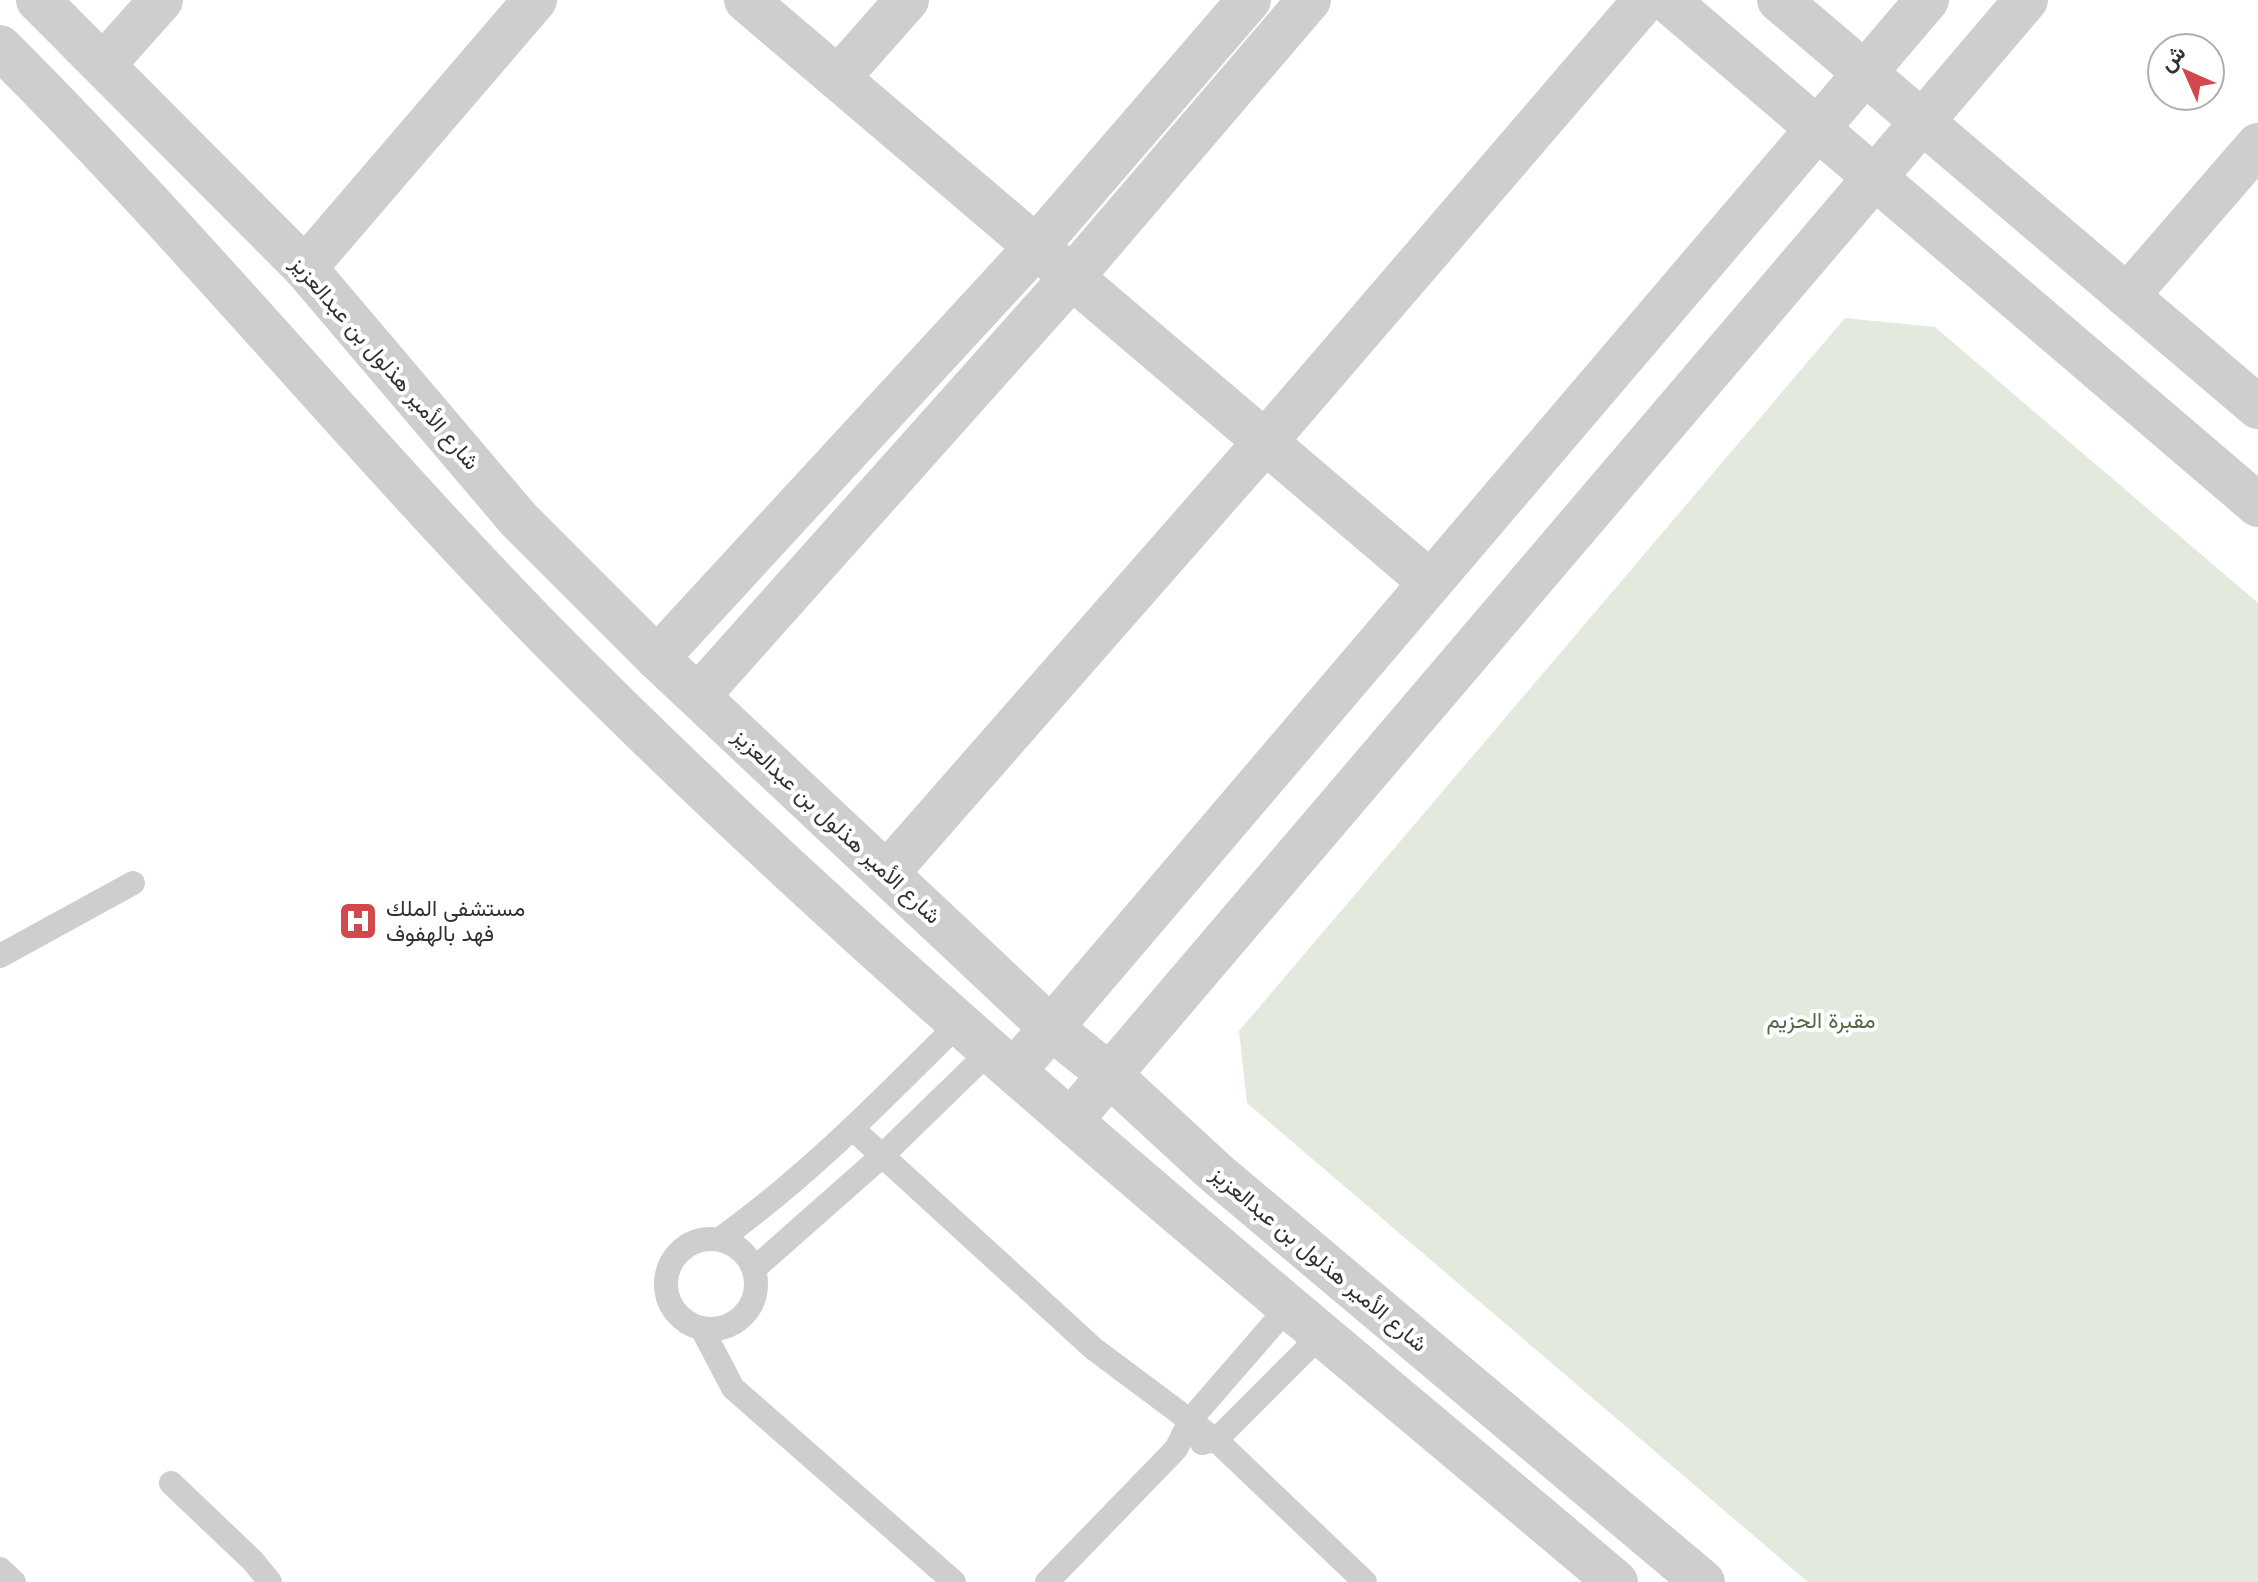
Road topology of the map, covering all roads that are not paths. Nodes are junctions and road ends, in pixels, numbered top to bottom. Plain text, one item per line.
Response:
1 (38, 0) edge
2 (161, 0) edge
3 (535, 0) edge
4 (746, 0) edge
5 (907, 0) edge
6 (1249, 0) edge
7 (1309, 0) edge
8 (1645, 0) edge
9 (1667, 0) edge
10 (1779, 0) edge
11 (1927, 0) edge
12 (2026, 0) edge
13 (0, 47) edge
14 (104, 64) junction
15 (1865, 73) junction
16 (838, 78) junction
17 (1922, 121) junction
18 (1817, 128) junction
19 (2258, 145) edge
20 (1875, 177) junction
21 (1036, 247) junction
22 (305, 268) junction
23 (1072, 277) junction
24 (2127, 296) junction
25 (2258, 407) edge
26 (1265, 442) junction
27 (2258, 505) edge
28 (1430, 582) junction
29 (657, 658) junction
30 (698, 696) junction
31 (887, 873) junction
32 (133, 883) dead end
33 (0, 956) edge
34 (1051, 1028) junction
35 (988, 1048) junction
36 (1111, 1076) junction
37 (1072, 1119) junction
38 (853, 1129) junction
39 (882, 1156) junction
40 (720, 1239) junction
41 (754, 1269) junction
42 (1289, 1306) junction
43 (702, 1329) junction
44 (1322, 1334) junction
45 (1191, 1419) junction
46 (1216, 1440) junction
47 (1176, 1449) junction
48 (171, 1483) dead end
49 (0, 1569) edge
50 (14, 1582) edge
51 (270, 1582) edge
52 (954, 1582) edge
53 (1047, 1582) edge
54 (1365, 1582) edge
55 (1616, 1582) edge
56 (1703, 1582) edge

1 - 14 street, شارع الأمير هذلول بن عبدالعزيز
2 - 14 street
3 - 22 street
4 - 16 street
5 - 16 street
6 - 21 street
7 - 23 street
8 - 26 street
9 - 18 street
10 - 15 street
11 - 15 street
12 - 17 street
13 - 35 street
14 - 22 street, شارع الأمير هذلول بن عبدالعزيز
15 - 17 street
15 - 18 street
16 - 21 street
17 - 20 street
17 - 24 street
18 - 20 street
18 - 28 street
19 - 24 street
20 - 27 street
20 - 36 street
21 - 23 street
21 - 29 street
22 - 29 street, شارع الأمير هذلول بن عبدالعزيز
23 - 26 street
23 - 30 street
24 - 25 street
26 - 28 street
26 - 31 street
28 - 34 street
29 - 30 street, شارع الأمير هذلول بن عبدالعزيز
30 - 31 street, شارع الأمير هذلول بن عبدالعزيز
31 - 34 street, شارع الأمير هذلول بن عبدالعزيز
32 - 33 lane
34 - 35 street
34 - 36 street, شارع الأمير هذلول بن عبدالعزيز
35 - 37 street
35 - 38 lane
35 - 39 lane
36 - 37 street
36 - 56 street, شارع الأمير هذلول بن عبدالعزيز
37 - 42 street
38 - 39 lane
38 - 40 lane
39 - 41 lane
39 - 45 lane
40 - 41 lane
40 - 43 lane
41 - 43 lane
42 - 44 street
42 - 45 lane
43 - 52 lane
44 - 46 lane
44 - 55 street
45 - 46 lane
45 - 47 lane
46 - 47 lane
46 - 54 lane
47 - 53 lane
48 - 51 lane
49 - 50 lane

